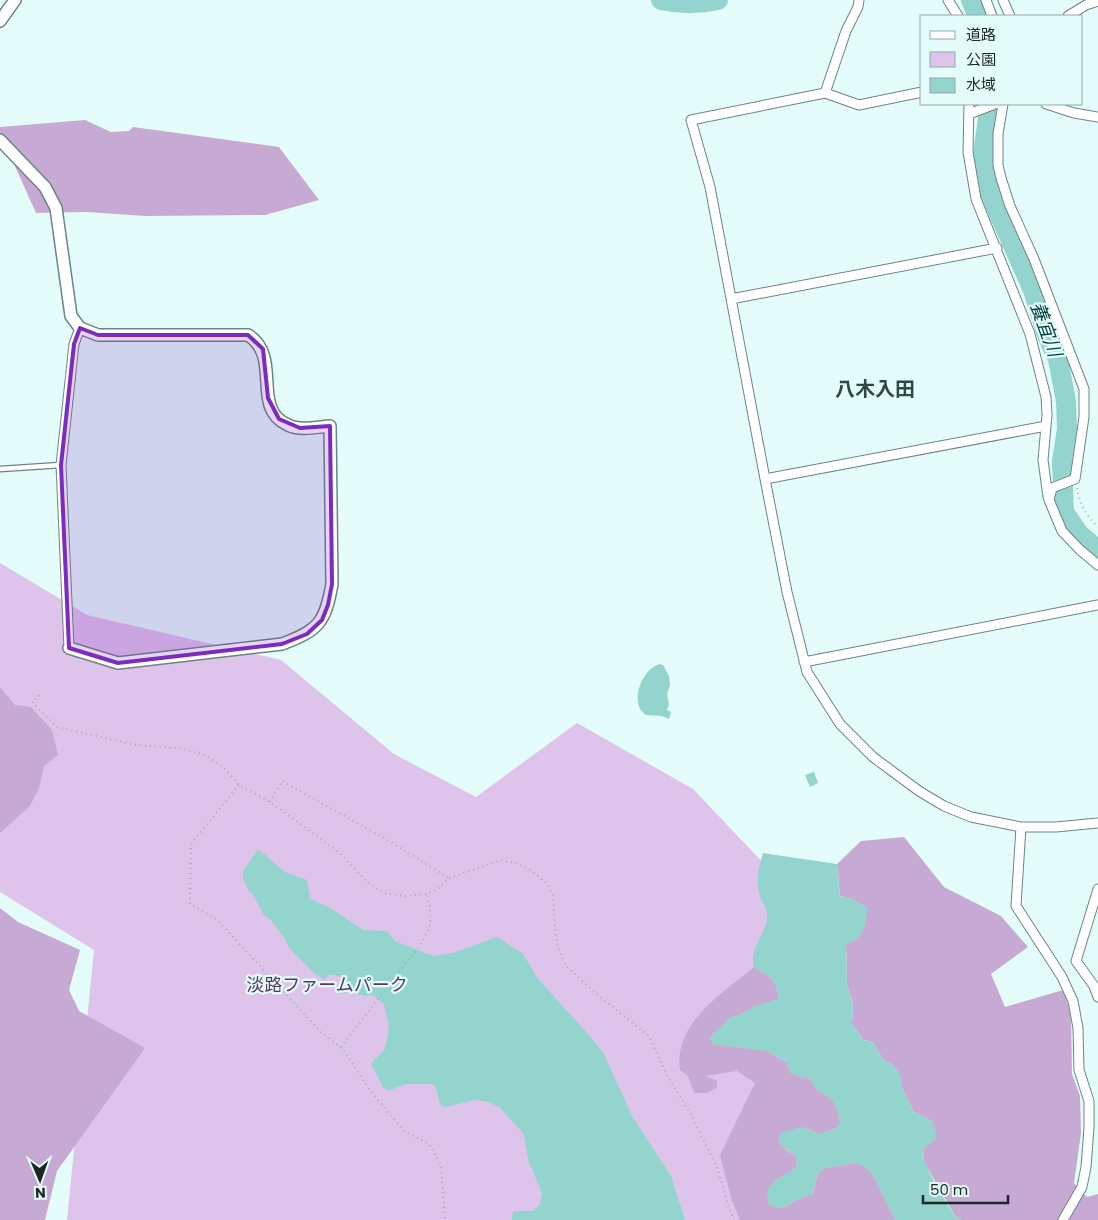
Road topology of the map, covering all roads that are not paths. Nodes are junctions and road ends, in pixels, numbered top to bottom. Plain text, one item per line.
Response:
1 (15, 0) edge
2 (859, 0) edge
3 (948, 0) edge
4 (986, 0) edge
5 (1003, 0) edge
6 (1098, 1) edge
7 (957, 15) edge
8 (992, 15) edge
9 (1010, 15) edge
10 (1070, 15) edge
11 (0, 21) edge
12 (920, 92) edge
13 (825, 93) junction
14 (970, 105) edge
15 (992, 105) edge
16 (1003, 105) edge
17 (1049, 105) edge
18 (969, 114) junction
19 (1098, 117) edge
20 (0, 140) edge
21 (997, 248) junction
22 (731, 298) junction
23 (80, 328) junction
24 (1046, 426) junction
25 (61, 465) junction
26 (0, 469) edge
27 (764, 479) junction
28 (1049, 500) junction
29 (1098, 565) edge
30 (1098, 605) edge
31 (69, 648) joint
32 (804, 662) junction
33 (1098, 823) edge
34 (1021, 827) junction
35 (1098, 889) edge
36 (1098, 997) edge
37 (1063, 1220) edge

1 - 11 street
2 - 13 street
3 - 7 street
4 - 8 street
5 - 9 street
6 - 10 street
12 - 13 street
13 - 22 street
14 - 18 street
15 - 18 street
16 - 28 street
17 - 19 street
18 - 21 street
20 - 23 street
21 - 22 street
21 - 24 street
22 - 27 street
23 - 25 street
23 - 31 street
24 - 27 street
24 - 28 street
25 - 26 lane
25 - 31 street
27 - 32 street
28 - 29 street
30 - 32 street
32 - 34 street
33 - 34 street
34 - 37 street
35 - 36 street

